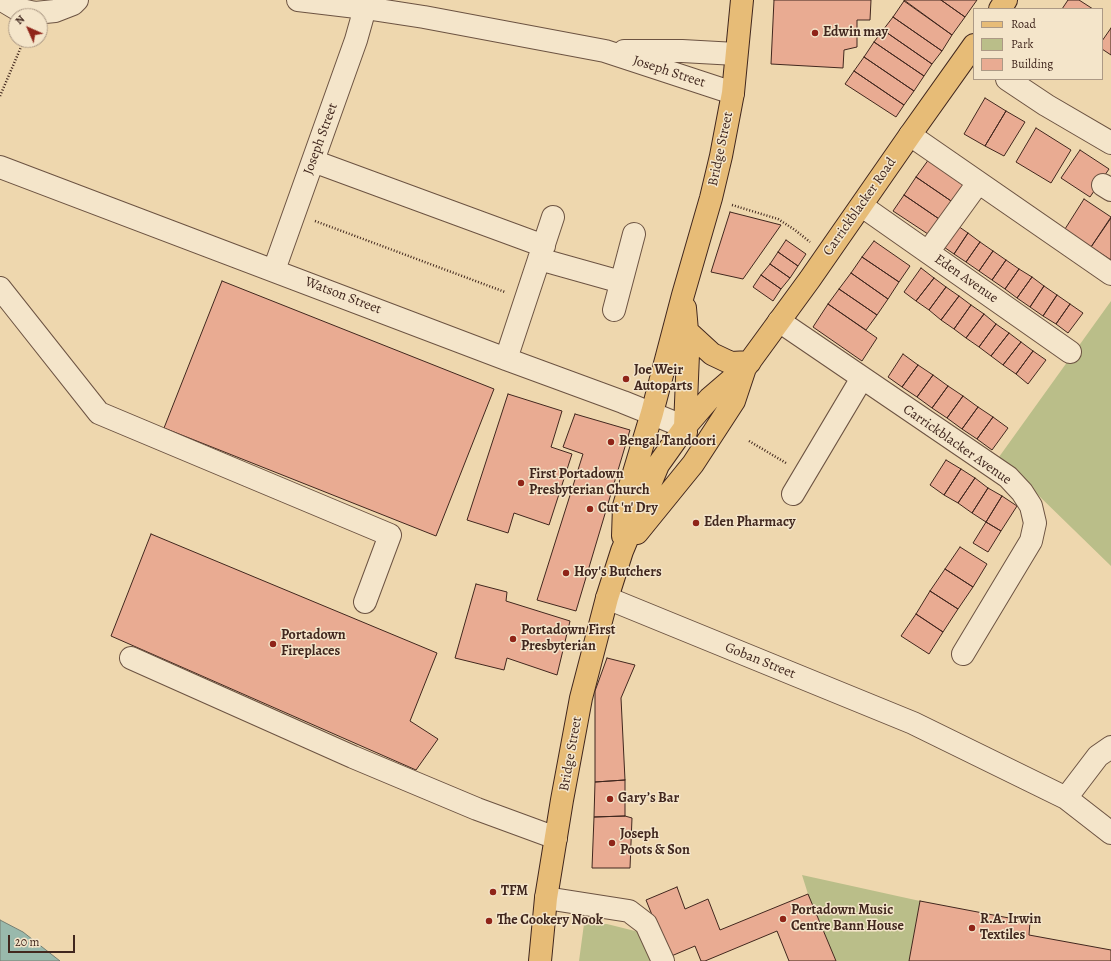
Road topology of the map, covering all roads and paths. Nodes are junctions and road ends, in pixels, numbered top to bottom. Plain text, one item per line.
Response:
1 (2, 0) edge
2 (77, 0) edge
3 (298, 0) edge
4 (742, 0) edge
5 (365, 8) junction
6 (425, 8) edge
7 (21, 48) edge
8 (605, 51) junction
9 (972, 52) edge
10 (736, 54) junction
11 (1009, 80) edge
12 (732, 93) junction
13 (0, 96) edge
14 (910, 136) junction
15 (1111, 143) edge
16 (313, 161) junction
17 (0, 167) edge
18 (978, 183) junction
19 (711, 198) junction
20 (862, 206) junction
21 (294, 213) junction
22 (553, 217) dead end
23 (634, 234) dead end
24 (542, 252) junction
25 (928, 252) junction
26 (827, 255) junction
27 (274, 270) junction
28 (1111, 274) edge
29 (621, 282) junction
30 (0, 288) edge
31 (683, 294) junction
32 (526, 299) junction
33 (614, 310) dead end
34 (779, 321) junction
35 (687, 331) junction
36 (1070, 352) dead end
37 (506, 359) junction
38 (748, 365) junction
39 (862, 378) junction
40 (652, 413) junction
41 (685, 427) junction
42 (749, 441) dead end
43 (693, 464) junction
44 (805, 474) junction
45 (793, 494) dead end
46 (622, 551) junction
47 (607, 598) junction
48 (365, 602) dead end
49 (963, 654) dead end
50 (131, 658) dead end
51 (1111, 747) edge
52 (1066, 798) junction
53 (1111, 833) edge
54 (556, 838) junction
55 (546, 898) junction
56 (540, 961) edge
57 (663, 961) edge

1 - 2 street
3 - 5 street, Joseph Street
4 - 10 main road, Bridge Street
5 - 6 street, Joseph Street
5 - 16 street, Joseph Street
6 - 8 street, Joseph Street
7 - 13 path
8 - 10 street, Joseph Street
8 - 12 street, Joseph Street
9 - 14 main road, Carrickblacker Road
10 - 12 main road, Bridge Street
11 - 15 street
12 - 19 main road, Bridge Street
14 - 18 street
14 - 20 main road, Carrickblacker Road
16 - 21 street, Joseph Street
16 - 24 street
17 - 27 street, Watson Street
18 - 25 street
18 - 28 street
19 - 26 path
19 - 31 main road, Bridge Street
20 - 25 street, Eden Avenue
20 - 26 main road, Carrickblacker Road
21 - 27 street, Joseph Street
21 - 32 path
22 - 24 street
23 - 29 street
24 - 29 street
24 - 32 street
25 - 36 street, Eden Avenue
26 - 34 main road, Carrickblacker Road
27 - 37 street, Watson Street
29 - 33 street
30 - 48 street
31 - 35 main road, Bridge Street
31 - 40 main road, Bridge Street
32 - 37 street
34 - 38 main road, Carrickblacker Road
34 - 39 street, Carrickblacker Avenue
35 - 38 main road
35 - 41 main road, Bridge Street
37 - 40 street, Watson Street
38 - 41 main road, Carrickblacker Road
38 - 43 main road, Carrickblacker Road
39 - 44 street
39 - 49 street, Carrickblacker Avenue
40 - 41 street, Watson Street
40 - 46 main road, Bridge Street
41 - 43 main road, Bridge Street
41 - 46 main road, Bridge Street
42 - 44 path
43 - 46 main road, Bridge Street
44 - 45 street
46 - 47 main road, Bridge Street
47 - 52 street, Goban Street
47 - 54 main road, Bridge Street
50 - 54 street
51 - 52 street
52 - 53 street, Goban Street
54 - 55 main road, Bridge Street
55 - 56 main road, Bridge Street
55 - 57 street

